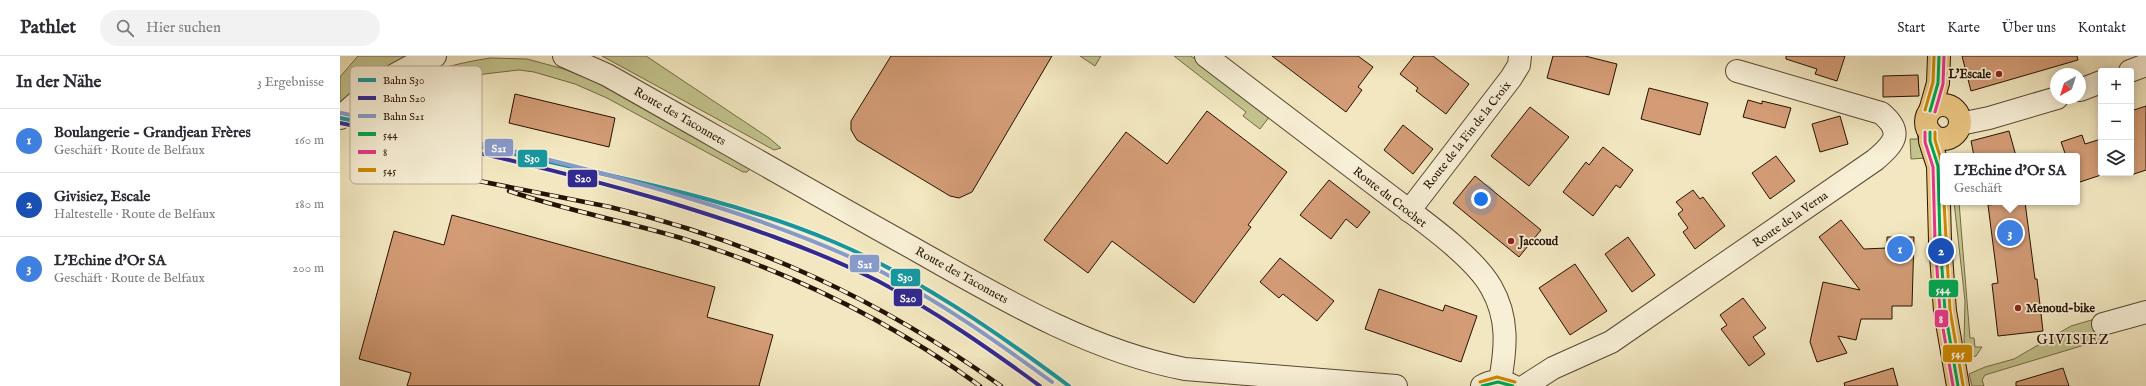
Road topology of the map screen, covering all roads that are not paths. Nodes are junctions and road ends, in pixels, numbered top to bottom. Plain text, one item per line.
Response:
1 (435, 56) edge
2 (564, 56) edge
3 (1206, 56) edge
4 (1520, 56) edge
5 (1939, 56) edge
6 (2146, 65) edge
7 (412, 66) edge
8 (2134, 70) edge
9 (1737, 71) dead end
10 (2098, 83) edge
11 (2086, 88) edge
12 (2050, 100) edge
13 (350, 108) edge
14 (340, 118) edge
15 (1945, 137) edge
16 (1944, 153) edge
17 (1942, 205) edge
18 (1409, 211) junction
19 (2146, 312) edge
20 (2103, 324) dead end
21 (1499, 384) edge
22 (1396, 386) edge
23 (1525, 386) edge
24 (1958, 386) edge

1 - 7 street
2 - 22 street, Route des Taconnets
3 - 18 street, Route du Crochet
4 - 18 street, Route de la Fin de la Croix
5 - 15 main road
6 - 8 street
9 - 23 street, Route de la Verna
10 - 11 street
12 - 15 street
13 - 14 street
15 - 15 main road
15 - 16 main road
17 - 24 main road
18 - 21 street, Route du Crochet
19 - 20 street

